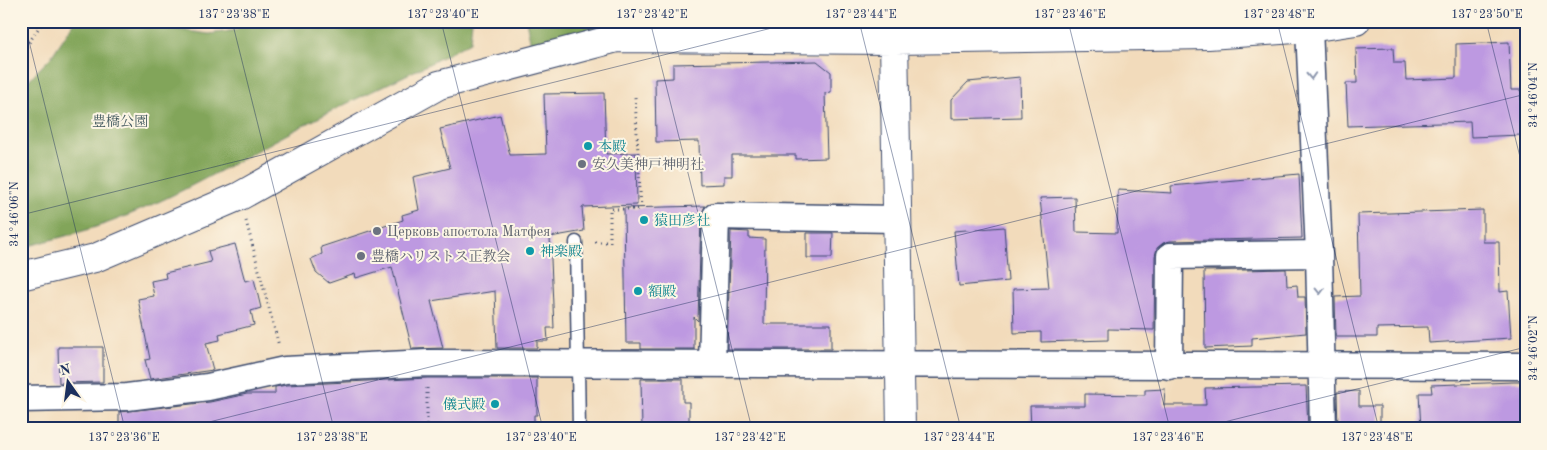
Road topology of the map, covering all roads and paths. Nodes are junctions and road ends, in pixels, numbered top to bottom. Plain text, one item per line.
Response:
1 (44, 21) edge
2 (1356, 21) edge
3 (1309, 28) junction
4 (894, 36) junction
5 (21, 55) edge
6 (635, 97) dead end
7 (240, 196) junction
8 (896, 219) junction
9 (576, 242) joint
10 (1319, 254) junction
11 (21, 276) edge
12 (428, 363) junction
13 (577, 363) junction
14 (712, 364) junction
15 (899, 365) junction
16 (1169, 366) junction
17 (1320, 366) junction
18 (1526, 366) edge
19 (285, 370) junction
20 (21, 399) edge
21 (427, 429) edge
22 (579, 429) edge
23 (901, 429) edge
24 (1323, 429) edge

1 - 5 path
2 - 3 street
3 - 4 street
3 -> 10 street
4 - 7 street
4 - 8 street
6 - 9 path
7 - 11 street
7 - 19 path
8 - 14 street
8 - 15 street
9 - 13 lane
10 - 16 street
10 -> 17 street
12 - 13 street
12 - 19 street
12 - 21 path
13 - 14 street
13 - 22 lane
14 - 15 street
15 - 16 street
15 - 23 street
16 - 17 street
17 - 18 street
17 - 24 street
19 - 20 street

